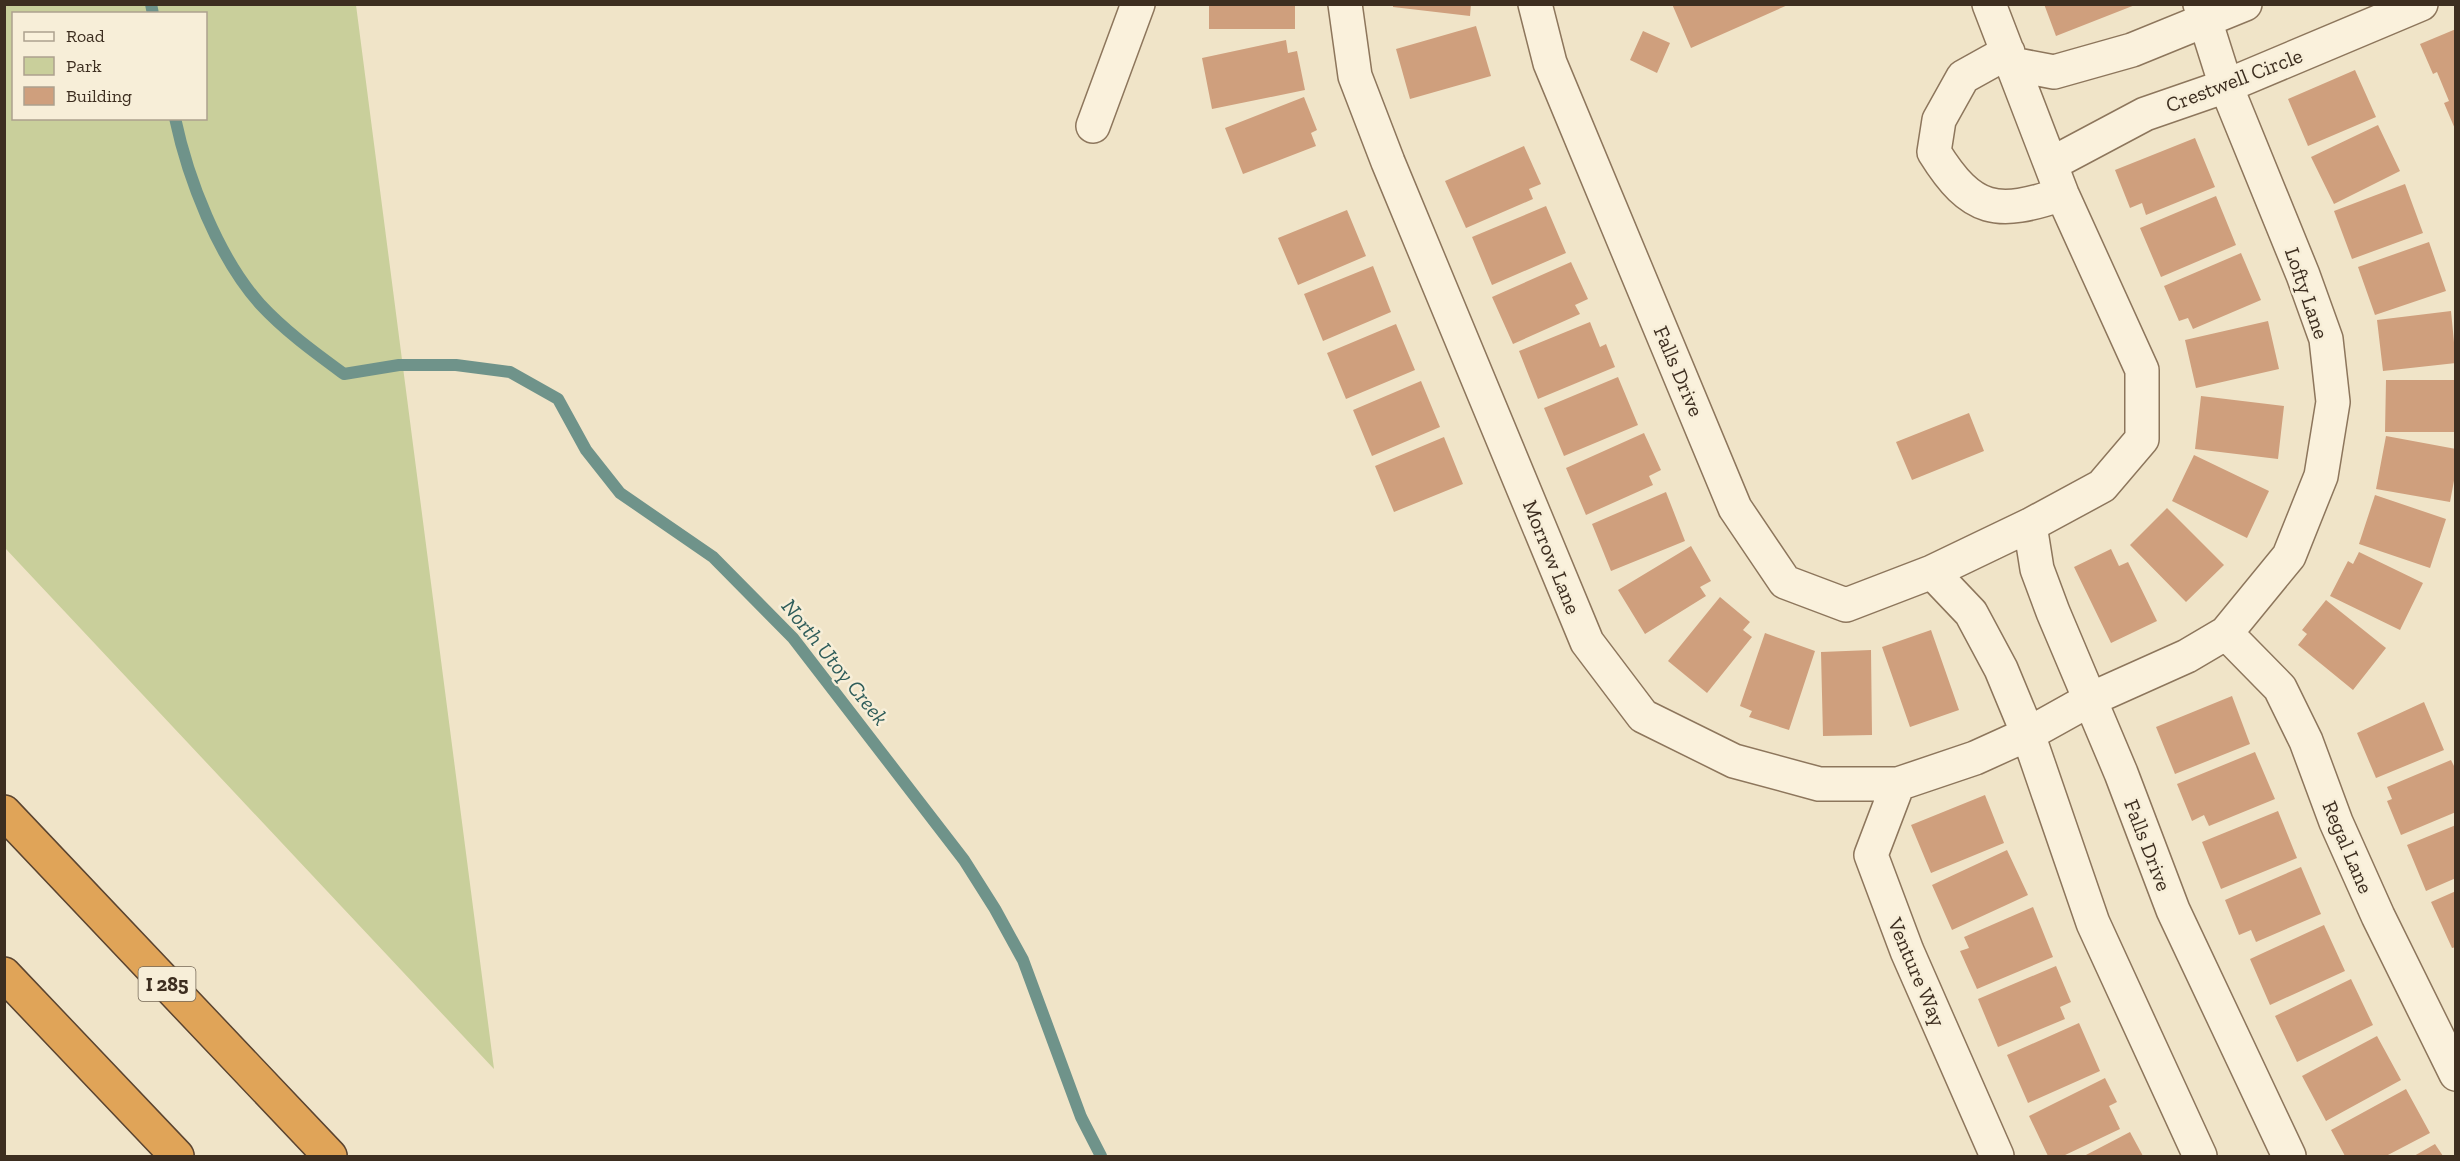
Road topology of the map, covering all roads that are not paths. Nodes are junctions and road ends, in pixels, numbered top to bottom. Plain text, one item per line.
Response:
1 (1138, 4) edge
2 (1345, 4) edge
3 (1535, 4) edge
4 (1989, 4) edge
5 (2245, 4) edge
6 (2421, 4) edge
7 (2203, 13) edge
8 (2010, 58) junction
9 (2226, 86) junction
10 (1093, 126) dead end
11 (2050, 164) junction
12 (2062, 194) junction
13 (2030, 525) junction
14 (1932, 572) junction
15 (2226, 633) junction
16 (2091, 699) junction
17 (2028, 734) junction
18 (1898, 784) junction
19 (4, 812) edge
20 (4, 974) edge
21 (2456, 1074) edge
22 (177, 1156) edge
23 (330, 1156) edge
24 (1997, 1156) edge
25 (2200, 1156) edge
26 (2289, 1156) edge

1 - 10 street
2 - 18 street, Morrow Lane
3 - 14 street, Falls Drive
4 - 8 street, Falls Drive
5 - 7 street
6 - 9 street, Crestwell Circle
7 - 8 street
7 - 9 street, Lofty Lane
8 - 11 street, Falls Drive
8 - 12 street
9 - 11 street, Crestwell Circle
9 - 15 street, Lofty Lane
11 - 12 street, Falls Drive
12 - 13 street, Falls Drive
13 - 14 street, Falls Drive
13 - 16 street, Falls Drive
14 - 17 street
15 - 16 street, Lofty Lane
15 - 21 street, Regal Lane
16 - 17 street, Lofty Lane
16 - 26 street, Falls Drive
17 - 18 street, Morrow Lane
17 - 25 street
18 - 24 street, Venture Way
19 - 23 highway, I 285
20 - 22 highway

